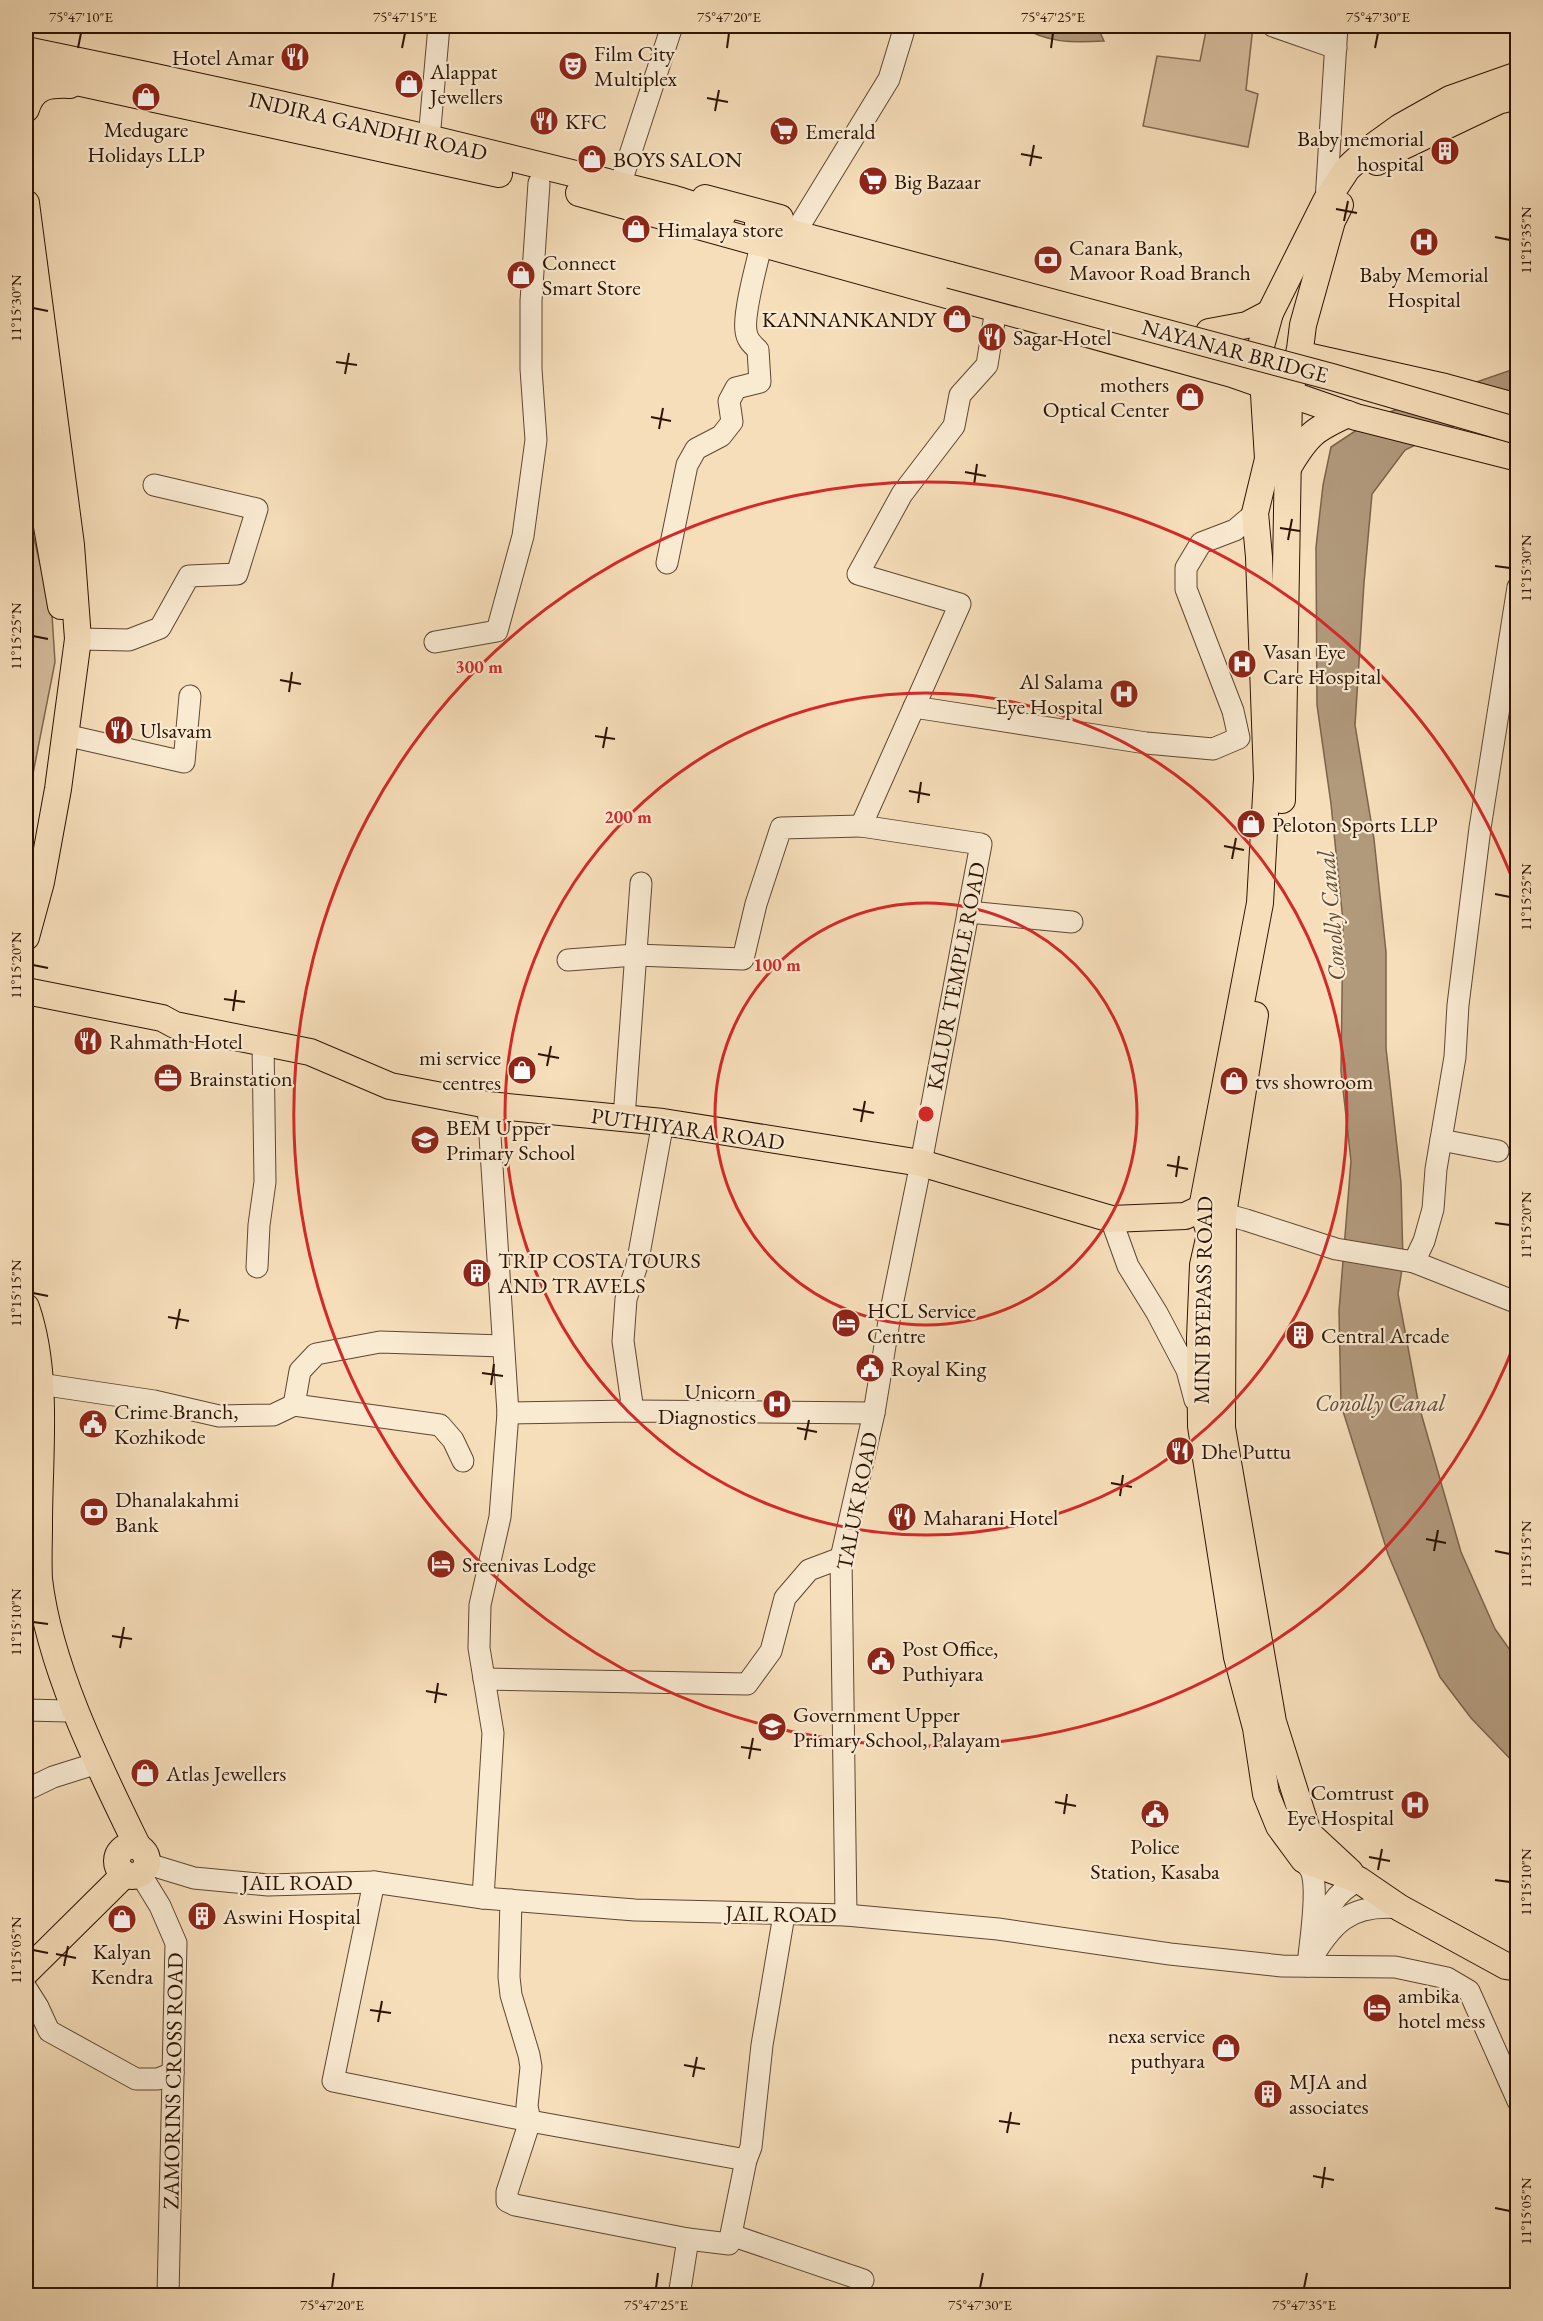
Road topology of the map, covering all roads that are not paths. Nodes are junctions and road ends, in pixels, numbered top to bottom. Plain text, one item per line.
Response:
1 (438, 26) edge
2 (672, 26) edge
3 (1273, 26) edge
4 (1337, 26) edge
5 (903, 33) dead end
6 (1336, 48) junction
7 (26, 50) edge
8 (26, 71) edge
9 (1518, 75) edge
10 (91, 86) junction
11 (1518, 96) edge
12 (26, 109) edge
13 (429, 139) junction
14 (623, 176) junction
15 (539, 183) junction
16 (579, 184) junction
17 (26, 203) edge
18 (1331, 207) junction
19 (801, 223) junction
20 (762, 242) junction
21 (950, 274) joint
22 (996, 309) junction
23 (1270, 313) junction
24 (1209, 332) junction
25 (1261, 346) junction
26 (26, 355) edge
27 (1263, 385) junction
28 (1289, 394) junction
29 (1518, 407) edge
30 (1352, 416) junction
31 (28, 430) edge
32 (1518, 431) edge
33 (1518, 458) edge
34 (1289, 466) junction
35 (154, 484) dead end
36 (1255, 513) junction
37 (667, 562) dead end
38 (1518, 586) edge
39 (78, 639) junction
40 (435, 642) dead end
41 (190, 696) dead end
42 (914, 707) junction
43 (65, 735) junction
44 (861, 826) junction
45 (26, 873) edge
46 (641, 883) dead end
47 (968, 912) junction
48 (1072, 922) dead end
49 (26, 937) edge
50 (636, 955) junction
51 (568, 960) dead end
52 (26, 991) edge
53 (26, 1004) edge
54 (175, 1025) junction
55 (263, 1043) junction
56 (489, 1106) junction
57 (624, 1118) junction
58 (663, 1122) junction
59 (1441, 1140) junction
60 (1497, 1151) dead end
61 (921, 1164) junction
62 (1213, 1211) junction
63 (1111, 1219) junction
64 (1414, 1262) junction
65 (257, 1268) dead end
66 (1518, 1303) edge
67 (26, 1307) edge
68 (503, 1346) junction
69 (30, 1376) edge
70 (294, 1405) junction
71 (633, 1411) junction
72 (508, 1413) junction
73 (874, 1413) junction
74 (1201, 1426) junction
75 (28, 1436) edge
76 (463, 1461) dead end
77 (28, 1472) edge
78 (841, 1558) junction
79 (29, 1590) edge
80 (484, 1679) junction
81 (26, 1710) edge
82 (67, 1711) junction
83 (88, 1767) junction
84 (26, 1790) edge
85 (1304, 1860) junction
86 (134, 1862) junction
87 (1359, 1880) junction
88 (374, 1882) junction
89 (483, 1898) junction
90 (511, 1900) junction
91 (1400, 1908) junction
92 (784, 1915) junction
93 (846, 1915) junction
94 (1307, 1966) junction
95 (1518, 1968) edge
96 (26, 1972) edge
97 (26, 1988) edge
98 (173, 2073) junction
99 (1518, 2101) edge
100 (530, 2121) junction
101 (746, 2160) junction
102 (731, 2235) junction
103 (688, 2239) junction
104 (863, 2280) dead end
105 (168, 2295) edge
106 (679, 2295) edge

1 - 13 street
2 - 14 street
3 - 6 street
4 - 6 street
5 - 19 street
6 - 18 street
7 - 13 main road, INDIRA GANDHI ROAD
8 - 10 main road, INDIRA GANDHI ROAD
9 - 18 main road
10 - 12 main road
10 - 15 main road, INDIRA GANDHI ROAD
11 - 18 main road
13 - 16 main road, INDIRA GANDHI ROAD
14 - 16 main road
14 - 19 main road
15 - 16 main road, INDIRA GANDHI ROAD
15 - 40 street
16 - 20 main road
16 - 21 main road, INDIRA GANDHI ROAD
17 - 39 main road
18 - 23 main road, MINI BYEPASS ROAD
18 - 28 main road
19 - 24 main road
20 - 22 main road
20 - 37 street
21 - 32 main road, NAYANAR BRIDGE, bridge
22 - 27 main road
22 - 42 street
23 - 24 main road
23 - 25 main road, MINI BYEPASS ROAD
24 - 25 main road
25 - 27 main road, MINI BYEPASS ROAD
25 - 29 main road
26 - 31 main road
27 - 28 main road
27 - 36 main road, MINI BYEPASS ROAD
28 - 30 main road
28 - 34 main road
30 - 33 main road
30 - 34 main road
31 - 45 main road
34 - 62 main road
35 - 39 street
36 - 42 street
36 - 62 main road, MINI BYEPASS ROAD
38 - 59 street
39 - 43 main road
41 - 43 street
42 - 44 street
43 - 49 main road
44 - 47 street, KALUR TEMPLE ROAD
44 - 50 street
46 - 50 street
47 - 48 street
47 - 61 street, KALUR TEMPLE ROAD
50 - 51 street
50 - 57 street
52 - 54 main road, PUTHIYARA ROAD
53 - 54 main road, PUTHIYARA ROAD
54 - 55 main road, PUTHIYARA ROAD
55 - 56 main road, PUTHIYARA ROAD
55 - 65 street
56 - 57 main road, PUTHIYARA ROAD
56 - 68 street
57 - 58 main road, PUTHIYARA ROAD
58 - 61 main road, PUTHIYARA ROAD
58 - 71 street
59 - 60 street
59 - 64 street
61 - 63 main road, PUTHIYARA ROAD
61 - 73 street, TALUK ROAD
62 - 63 main road, PUTHIYARA ROAD
62 - 64 street
62 - 74 main road, MINI BYEPASS ROAD
62 - 87 main road
63 - 74 street
64 - 66 street
67 - 69 main road
68 - 70 street
68 - 72 street
69 - 70 street
69 - 75 main road
69 - 86 main road
70 - 76 street
71 - 72 street
71 - 73 street
72 - 80 street
73 - 78 street, TALUK ROAD
74 - 85 main road, MINI BYEPASS ROAD
75 - 77 main road
77 - 79 main road
78 - 80 street
78 - 93 street, TALUK ROAD
79 - 82 main road
80 - 89 street
81 - 82 street
82 - 83 main road
83 - 84 street
83 - 86 main road
85 - 87 main road
85 - 94 street
86 - 88 street, JAIL ROAD
86 - 96 main road
86 - 98 street, ZAMORINS CROSS ROAD
87 - 91 main road
87 - 94 street
88 - 89 street, JAIL ROAD
88 - 100 street
89 - 90 street, JAIL ROAD
90 - 92 street, JAIL ROAD
90 - 100 street
91 - 94 street
91 - 95 main road
92 - 93 street, JAIL ROAD
92 - 101 street
93 - 94 street, JAIL ROAD
94 - 99 street, JAIL ROAD
97 - 98 street
98 - 105 street, ZAMORINS CROSS ROAD
100 - 101 street
100 - 103 street
101 - 102 street
102 - 103 street
102 - 104 street
103 - 106 street

